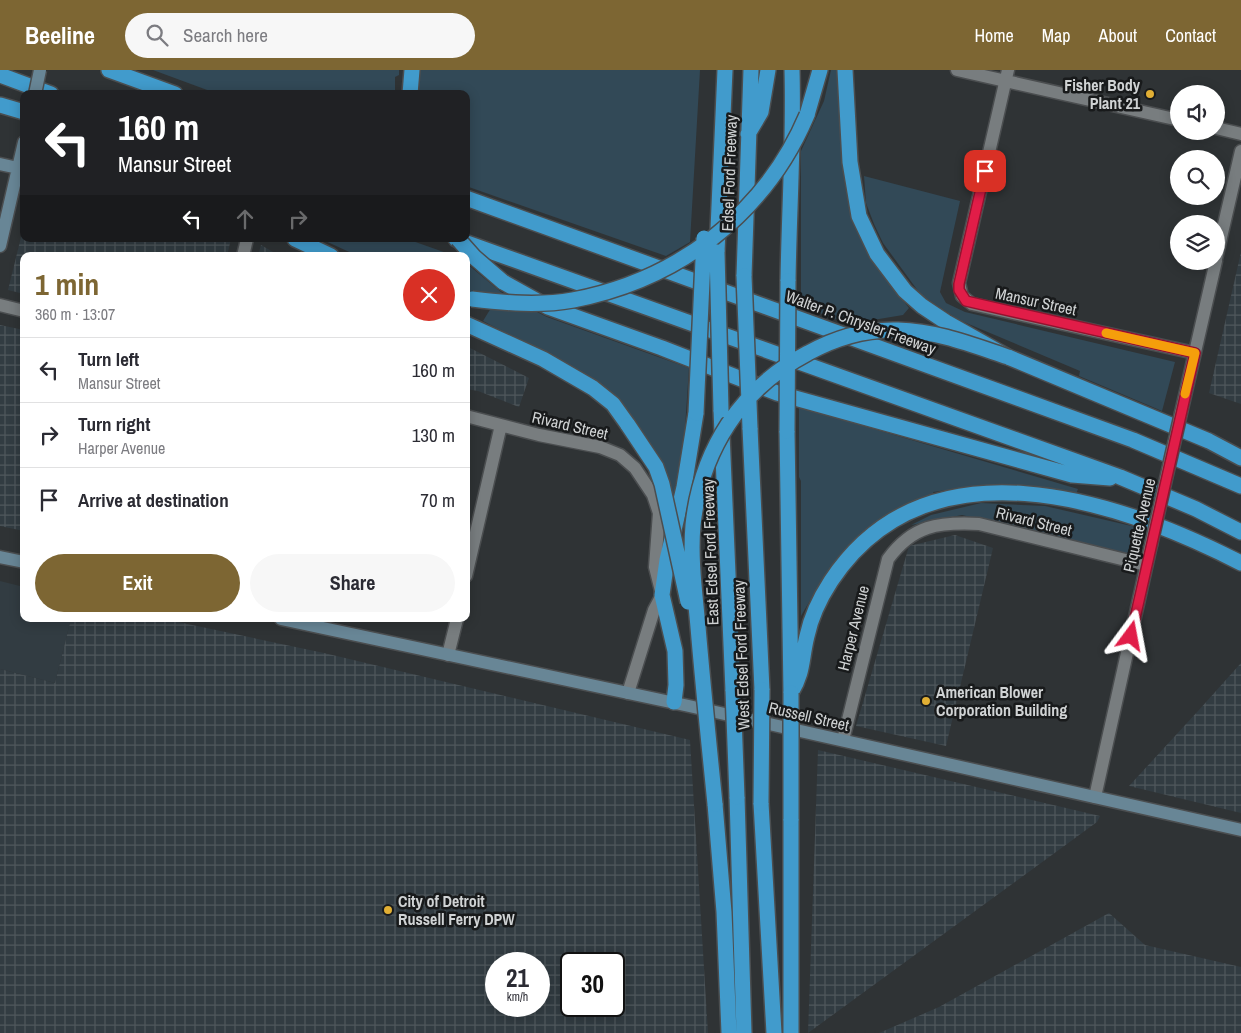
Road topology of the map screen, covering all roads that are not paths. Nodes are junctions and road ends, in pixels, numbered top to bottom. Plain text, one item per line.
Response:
1 (40, 70) edge
2 (109, 70) edge
3 (412, 70) edge
4 (725, 70) edge
5 (751, 70) edge
6 (768, 70) edge
7 (792, 70) edge
8 (820, 70) edge
9 (845, 70) edge
10 (957, 70) edge
11 (0, 75) edge
12 (1007, 75) edge
13 (36, 90) edge
14 (40, 90) edge
15 (164, 90) edge
16 (410, 90) edge
17 (0, 105) edge
18 (20, 111) edge
19 (0, 116) edge
20 (1170, 118) edge
21 (20, 120) edge
22 (1225, 130) edge
23 (1241, 134) edge
24 (748, 135) junction
25 (1241, 151) edge
26 (20, 159) edge
27 (0, 164) edge
28 (18, 168) junction
29 (470, 199) edge
30 (718, 200) junction
31 (1225, 221) edge
32 (301, 242) edge
33 (460, 242) edge
34 (465, 242) edge
35 (0, 246) edge
36 (323, 252) edge
37 (469, 252) edge
38 (470, 253) edge
39 (1214, 270) edge
40 (744, 276) joint
41 (470, 299) edge
42 (0, 305) edge
43 (20, 310) edge
44 (470, 326) edge
45 (1195, 353) junction
46 (1008, 357) junction
47 (470, 417) edge
48 (501, 425) junction
49 (1241, 458) edge
50 (1120, 477) junction
51 (1241, 486) edge
52 (1241, 532) edge
53 (913, 534) joint
54 (0, 557) edge
55 (470, 559) edge
56 (20, 561) edge
57 (1241, 563) edge
58 (1146, 565) junction
59 (662, 595) junction
60 (295, 622) edge
61 (456, 622) edge
62 (448, 655) junction
63 (702, 674) junction
64 (628, 693) junction
65 (791, 693) junction
66 (674, 702) junction
67 (843, 740) junction
68 (1095, 797) junction
69 (1241, 830) edge
70 (729, 1033) edge
71 (744, 1033) edge
72 (774, 1033) edge
73 (791, 1033) edge

1 - 13 street, bridge
2 - 15 highway
3 - 16 highway
4 - 30 highway, East Edsel Ford Freeway
5 - 24 highway, Edsel Ford Freeway
6 - 24 highway
7 - 65 highway, bridge
8 - 41 highway, bridge
9 - 46 highway
10 - 12 street
11 - 14 highway
12 - 20 street
12 - 45 street, Mansur Street
17 - 18 highway
19 - 21 highway
22 - 23 street
24 - 40 highway, Edsel Ford Freeway
25 - 31 street, Piquette Avenue
26 - 28 street
27 - 28 street
28 - 35 street
29 - 51 highway, Walter P. Chrysler Freeway
30 - 59 highway, bridge
30 - 71 highway, East Edsel Ford Freeway, bridge
32 - 36 highway
33 - 37 highway, bridge
34 - 50 highway
38 - 50 highway, bridge
39 - 45 street, Piquette Avenue
40 - 72 highway, West Edsel Ford Freeway, bridge
42 - 43 street
44 - 63 highway, bridge
45 - 58 street, Piquette Avenue, bridge
46 - 49 highway
46 - 63 highway, bridge
47 - 48 street, Rivard Street
48 - 55 street
48 - 59 street, Rivard Street
50 - 52 highway
53 - 58 street, Rivard Street
53 - 67 street, Harper Avenue
54 - 56 street
57 - 65 highway
58 - 68 street, Piquette Avenue
59 - 64 street
59 - 66 highway
60 - 62 street, Russell Street
61 - 62 street
62 - 64 street, Russell Street
63 - 70 highway, bridge
64 - 66 street, Russell Street
65 - 73 highway, bridge
66 - 67 street, Russell Street
67 - 68 street, Russell Street
68 - 69 street, Russell Street

